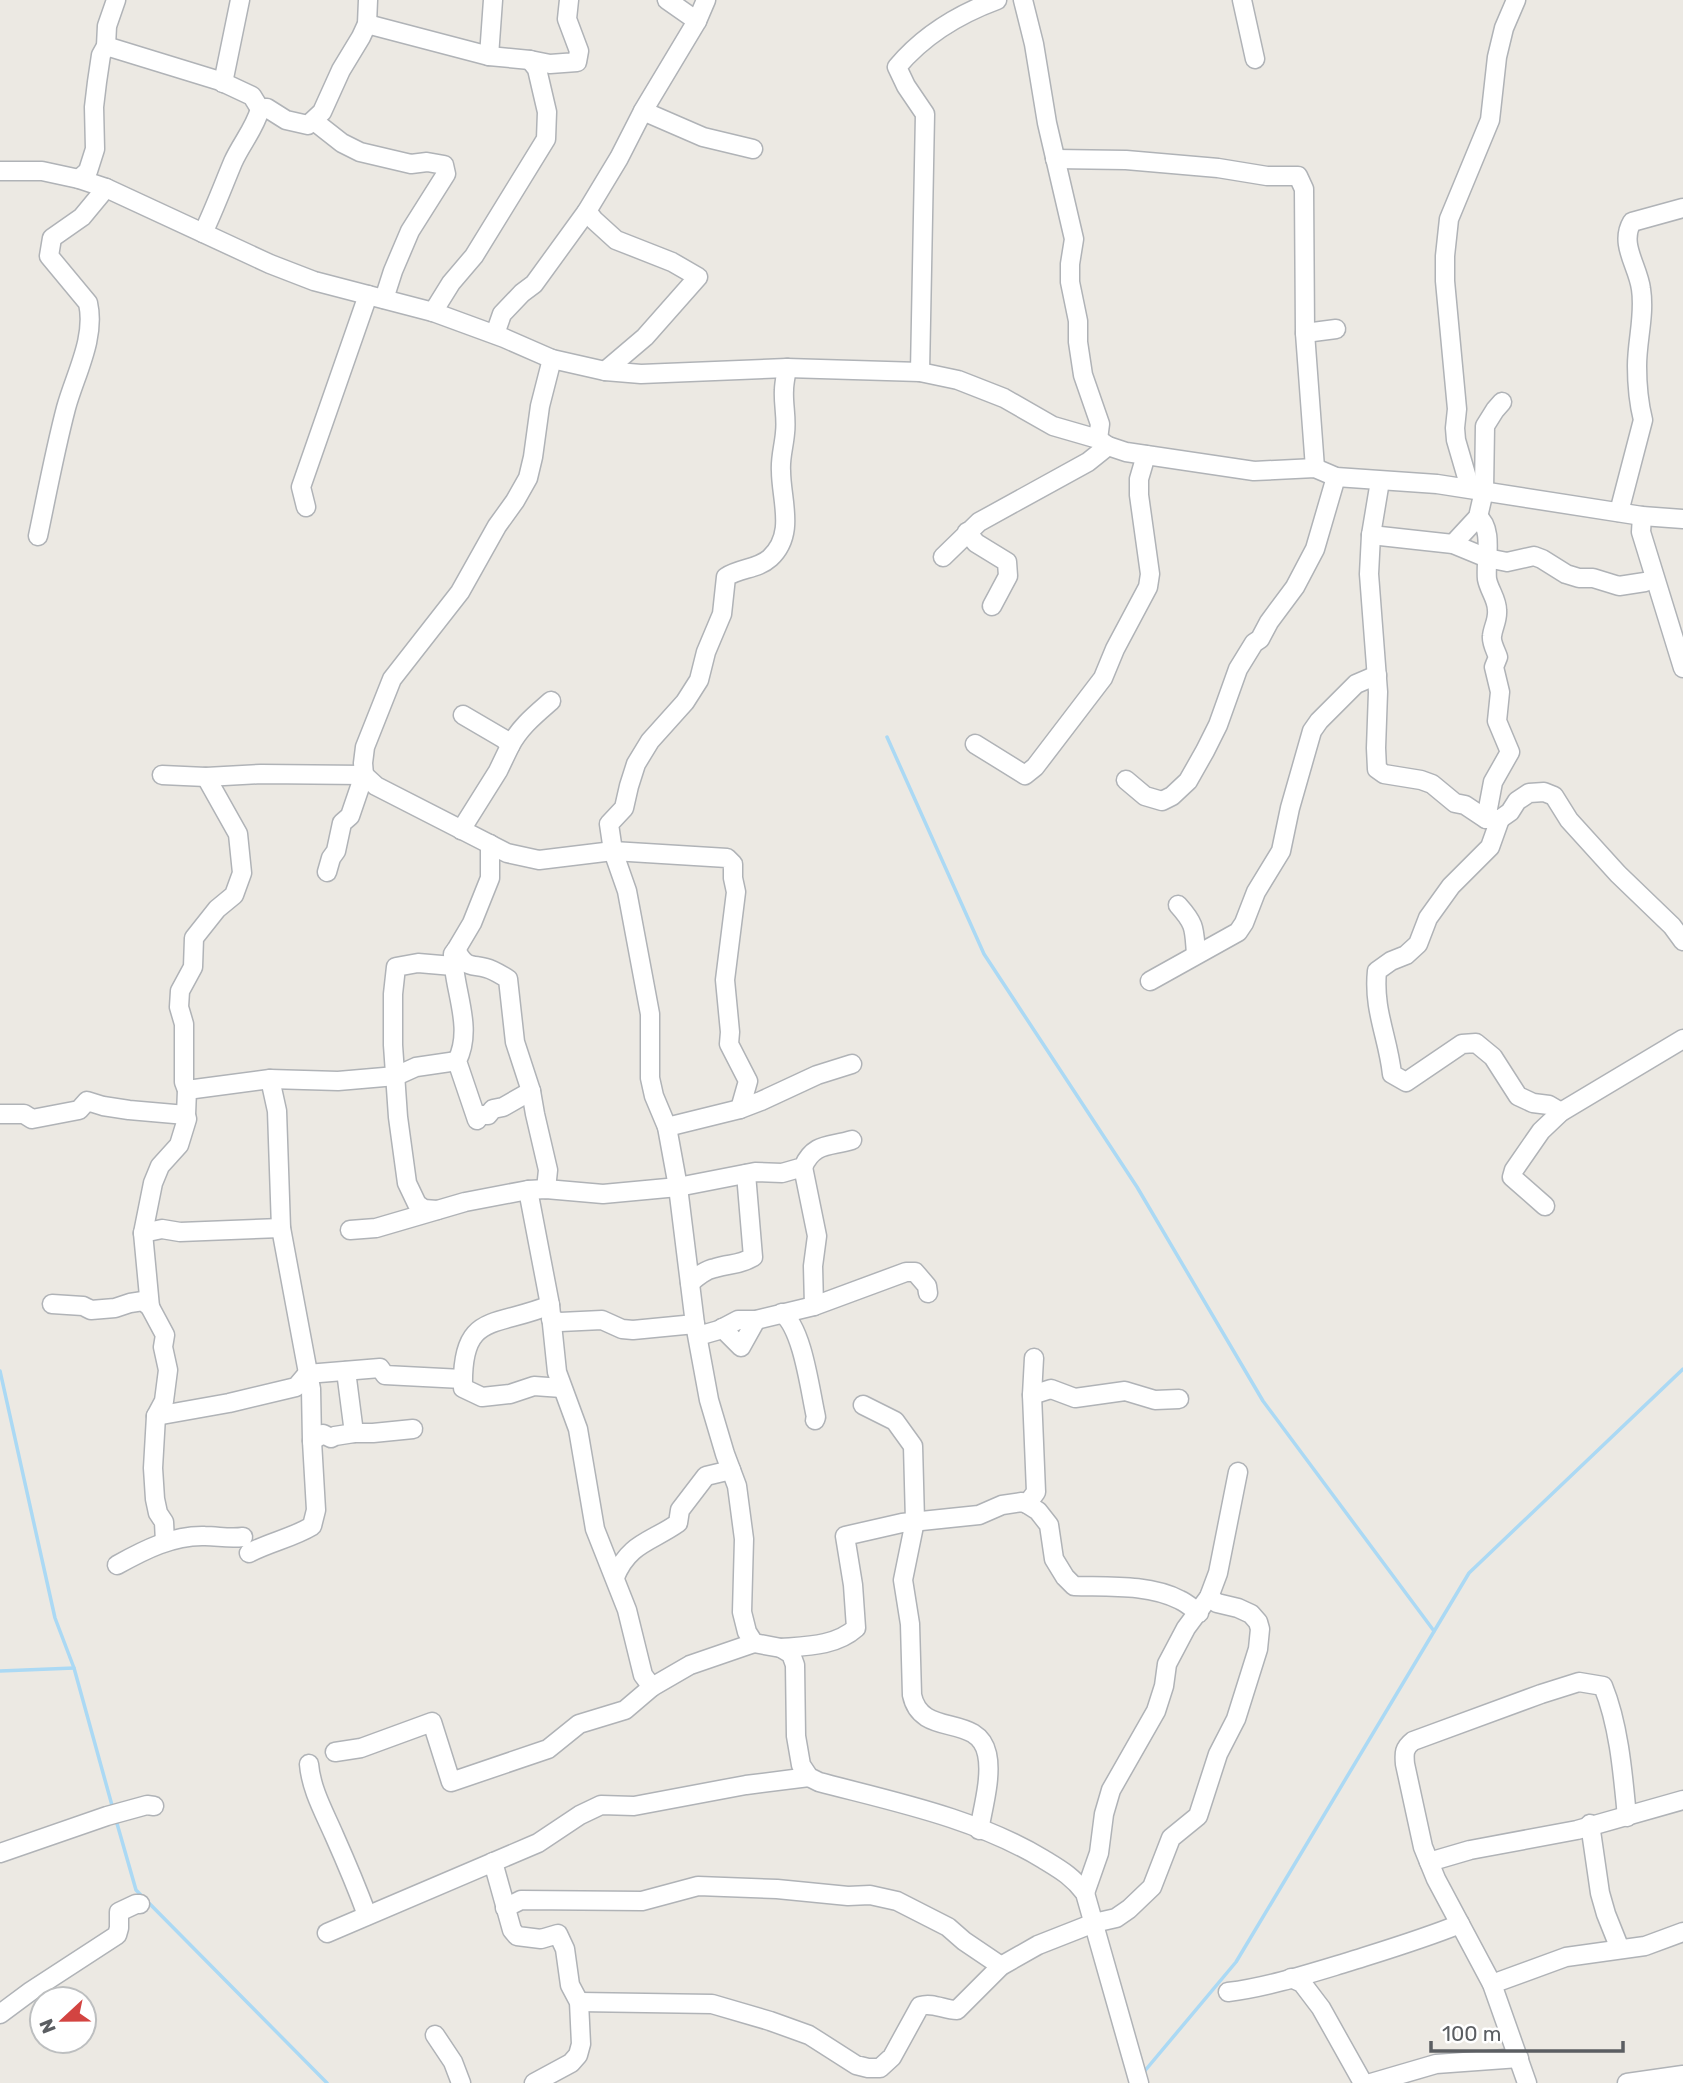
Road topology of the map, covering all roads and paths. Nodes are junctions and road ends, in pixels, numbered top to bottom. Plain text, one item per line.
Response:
1 (116, 0) edge
2 (240, 0) edge
3 (368, 0) edge
4 (493, 0) edge
5 (569, 0) edge
6 (667, 0) edge
7 (706, 0) edge
8 (996, 0) edge
9 (1023, 0) edge
10 (1242, 0) edge
11 (1516, 0) edge
12 (697, 21) junction
13 (367, 24) junction
14 (106, 46) junction
15 (489, 56) junction
16 (1255, 59) dead end
17 (530, 60) junction
18 (223, 83) junction
19 (260, 109) junction
20 (643, 111) junction
21 (314, 121) junction
22 (753, 149) dead end
23 (1055, 159) junction
24 (0, 171) edge
25 (79, 179) junction
26 (106, 188) junction
27 (1683, 208) edge
28 (587, 211) junction
29 (203, 233) junction
30 (376, 297) junction
31 (433, 312) junction
32 (1336, 329) dead end
33 (1305, 333) junction
34 (495, 334) junction
35 (552, 359) junction
36 (787, 368) junction
37 (605, 371) junction
38 (920, 372) junction
39 (1502, 402) dead end
40 (1103, 443) junction
41 (1146, 455) junction
42 (1315, 468) junction
43 (1336, 477) junction
44 (1380, 481) junction
45 (1477, 490) junction
46 (306, 507) dead end
47 (1619, 512) junction
48 (1642, 516) junction
49 (1478, 517) junction
50 (1683, 519) edge
51 (967, 532) junction
52 (1371, 535) junction
53 (38, 536) dead end
54 (1453, 544) junction
55 (943, 557) dead end
56 (1487, 558) junction
57 (1645, 582) dead end
58 (992, 606) dead end
59 (1676, 635) edge
60 (1683, 668) edge
61 (1377, 674) junction
62 (551, 701) dead end
63 (463, 715) dead end
64 (975, 744) dead end
65 (510, 746) junction
66 (162, 775) dead end
67 (365, 775) junction
68 (206, 777) junction
69 (1126, 780) dead end
70 (1493, 819) junction
71 (461, 830) junction
72 (490, 844) junction
73 (613, 851) junction
74 (327, 872) dead end
75 (1178, 905) dead end
76 (1683, 941) edge
77 (1196, 954) junction
78 (454, 958) junction
79 (1150, 981) dead end
80 (1683, 1039) edge
81 (457, 1061) junction
82 (852, 1064) dead end
83 (396, 1076) junction
84 (270, 1079) junction
85 (187, 1090) junction
86 (531, 1091) junction
87 (740, 1109) junction
88 (1561, 1112) junction
89 (0, 1114) edge
90 (186, 1115) junction
91 (667, 1127) junction
92 (852, 1140) dead end
93 (803, 1167) junction
94 (746, 1174) junction
95 (678, 1187) junction
96 (546, 1189) junction
97 (528, 1190) junction
98 (1545, 1206) dead end
99 (437, 1210) junction
100 (281, 1228) junction
101 (350, 1230) dead end
102 (143, 1233) junction
103 (690, 1283) junction
104 (928, 1293) dead end
105 (52, 1304) dead end
106 (814, 1306) junction
107 (150, 1307) junction
108 (551, 1312) junction
109 (782, 1313) junction
110 (756, 1320) junction
111 (722, 1328) junction
112 (696, 1330) junction
113 (1034, 1358) dead end
114 (346, 1371) junction
115 (307, 1374) junction
116 (463, 1378) junction
117 (562, 1388) junction
118 (1032, 1395) junction
119 (1179, 1399) dead end
120 (863, 1405) dead end
121 (156, 1416) junction
122 (815, 1420) dead end
123 (413, 1429) dead end
124 (354, 1433) junction
125 (312, 1441) junction
126 (731, 1470) junction
127 (1238, 1472) dead end
128 (1027, 1504) junction
129 (915, 1521) junction
130 (165, 1542) junction
131 (117, 1565) dead end
132 (615, 1577) junction
133 (1209, 1597) junction
134 (1199, 1613) junction
135 (754, 1643) junction
136 (781, 1648) junction
137 (652, 1687) junction
138 (335, 1752) dead end
139 (309, 1764) dead end
140 (808, 1777) junction
141 (1683, 1800) edge
142 (154, 1806) dead end
143 (1627, 1817) junction
144 (1590, 1825) junction
145 (979, 1830) junction
146 (0, 1853) edge
147 (1429, 1862) junction
148 (494, 1863) junction
149 (1085, 1893) junction
150 (140, 1904) dead end
151 (505, 1908) junction
152 (367, 1915) junction
153 (1094, 1923) junction
154 (1460, 1924) junction
155 (1683, 1932) edge
156 (327, 1933) dead end
157 (1620, 1949) junction
158 (1001, 1966) junction
159 (1291, 1978) junction
160 (1492, 1984) junction
161 (1228, 1992) dead end
162 (579, 2002) junction
163 (0, 2014) edge
164 (435, 2035) dead end
165 (1519, 2058) junction
166 (1683, 2075) edge
167 (461, 2083) edge
168 (534, 2083) edge
169 (1139, 2083) edge
170 (1363, 2083) edge
171 (1371, 2083) edge
172 (1527, 2083) edge
173 (1627, 2083) edge

1 - 14 street
2 - 18 street
3 - 13 street
4 - 15 street
5 - 17 street
6 - 12 street
7 - 12 street
8 - 38 street
9 - 23 street
10 - 16 street
11 - 45 street
12 - 20 street
13 - 15 street
13 - 21 street
14 - 18 street
14 - 25 street
15 - 17 street
17 - 31 street
18 - 19 street
19 - 21 street
19 - 29 street
20 - 22 street
20 - 28 street
21 - 30 street
23 - 33 street
23 - 40 street
24 - 25 street
25 - 26 street
26 - 29 street
26 - 53 street
27 - 47 street
28 - 34 street
28 - 37 street
29 - 30 street
30 - 31 street
30 - 46 street
31 - 34 street
32 - 33 street
33 - 42 street
34 - 35 street
35 - 37 street
35 - 67 street
36 - 37 street
36 - 38 street
36 - 73 street
38 - 40 street
39 - 45 street
40 - 41 street
40 - 51 street
41 - 42 street
41 - 64 street
42 - 43 street
43 - 44 street
43 - 69 street
44 - 45 street
44 - 52 street
45 - 47 street
45 - 49 street
47 - 48 street
48 - 50 street
48 - 59 street
49 - 54 street
49 - 56 street
51 - 55 street
51 - 58 street
52 - 54 street
52 - 61 street
54 - 56 street
56 - 57 street
56 - 70 street
59 - 60 street
61 - 70 street
61 - 77 street
62 - 65 street
63 - 65 street
65 - 71 street
66 - 68 street
67 - 68 street
67 - 71 street
67 - 74 street
68 - 85 street
70 - 76 street
70 - 88 street
71 - 72 street
72 - 73 street
72 - 78 street
73 - 87 street
73 - 91 street
75 - 77 street
77 - 79 street
78 - 81 street
78 - 83 street
78 - 86 street
80 - 88 street
81 - 83 street
81 - 86 street
82 - 87 street
83 - 84 street
83 - 99 street
84 - 85 street
84 - 100 street
85 - 90 street
86 - 96 street
87 - 91 street
88 - 98 street
89 - 90 street
90 - 102 street
91 - 95 street
92 - 93 street
93 - 94 street
93 - 106 street
94 - 95 street
94 - 103 street
95 - 96 street
95 - 103 street
96 - 97 street
97 - 99 street
97 - 108 street
99 - 101 street
100 - 102 street
100 - 115 street
102 - 107 street
103 - 112 street
104 - 106 street
105 - 107 street
106 - 109 street
107 - 121 street
108 - 112 street
108 - 116 street
108 - 117 street
109 - 110 street
109 - 122 street
110 - 111 street
110 - 111 street
111 - 112 street
112 - 126 street
113 - 118 street
114 - 115 street
114 - 116 street
114 - 124 street
115 - 121 street
115 - 125 street
116 - 117 street
117 - 132 street
118 - 119 street
118 - 128 street
120 - 129 street
121 - 130 street
123 - 124 street
124 - 125 street
125 - 130 street
126 - 132 street
126 - 135 street
127 - 133 street
128 - 129 street
128 - 134 street
129 - 136 street
129 - 145 street
130 - 131 street
132 - 137 street
133 - 134 street
133 - 153 street
134 - 149 street
135 - 136 street
135 - 137 street
136 - 140 street
137 - 138 street
139 - 152 street
140 - 145 street
140 - 148 street
141 - 143 street
142 - 146 street
143 - 144 street
143 - 147 street
144 - 147 street
144 - 157 street
145 - 149 street
147 - 154 street
148 - 151 street
148 - 152 street
149 - 153 street
150 - 163 street
151 - 158 street
151 - 162 street
152 - 156 street
153 - 158 street
153 - 169 street
154 - 159 street
154 - 160 street
155 - 157 street
157 - 160 street
158 - 162 street
159 - 161 street
159 - 170 street
160 - 165 street
162 - 168 street
164 - 167 street
165 - 171 street
165 - 172 street
166 - 173 street

